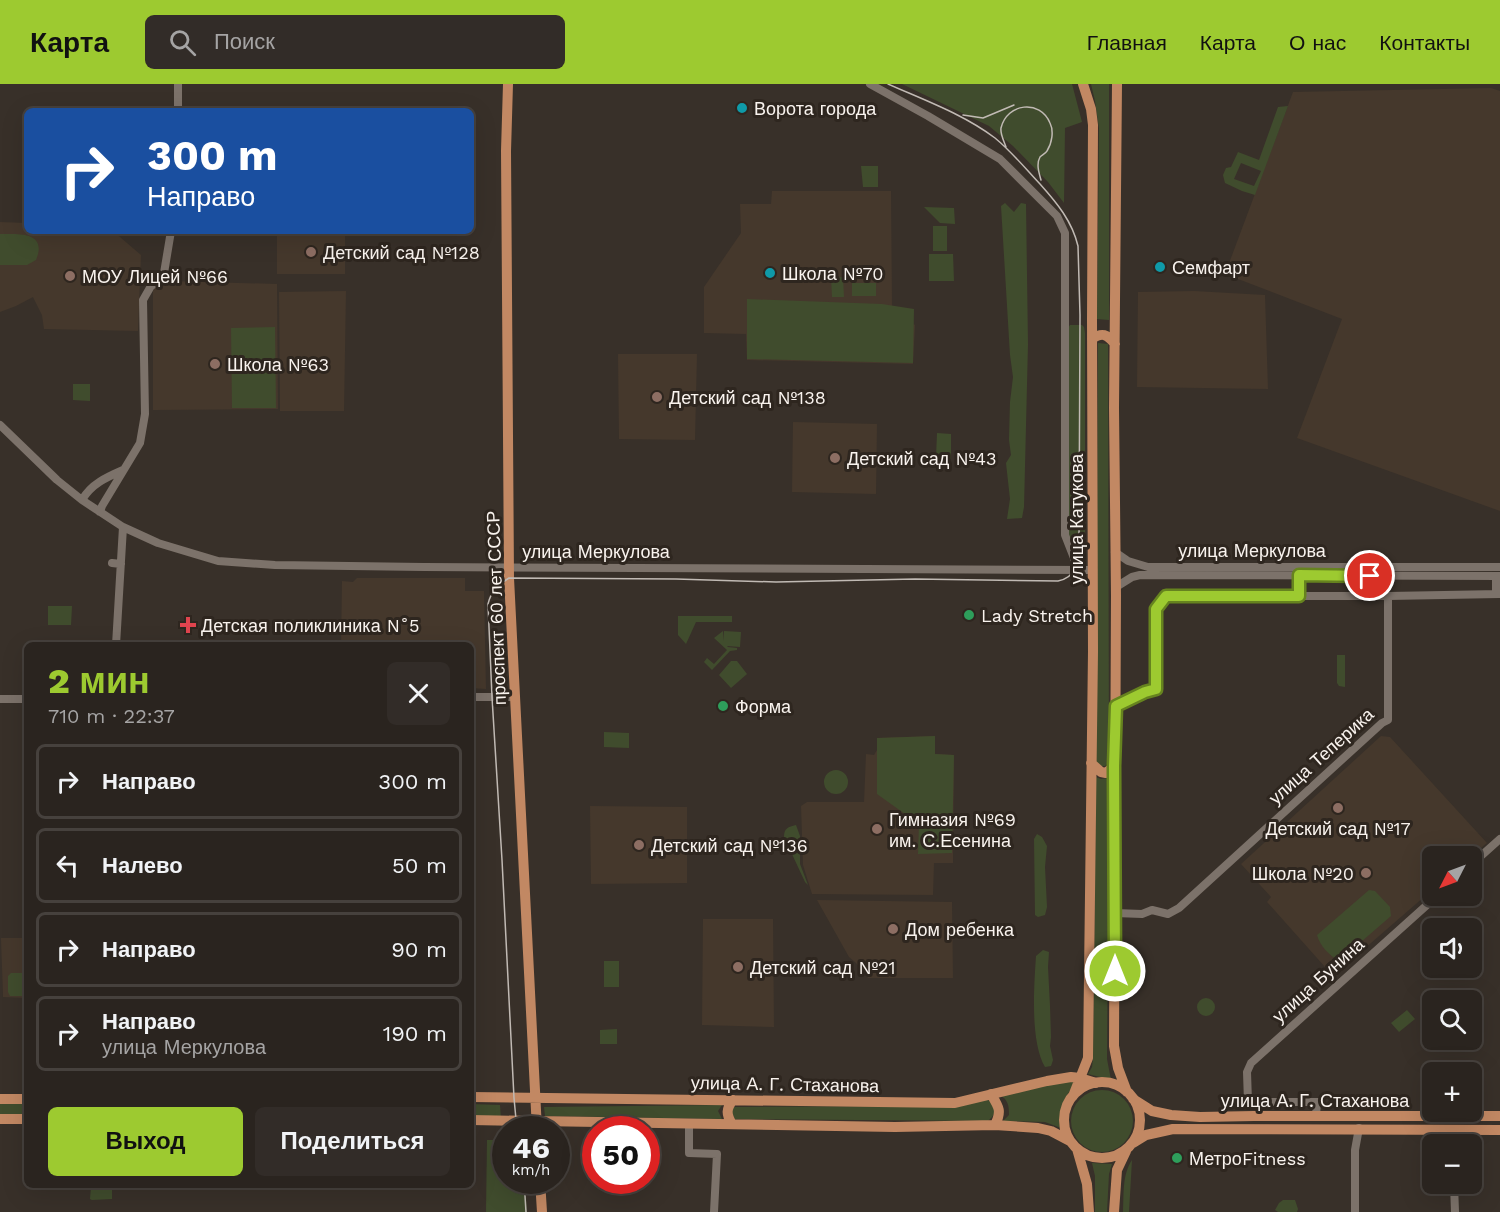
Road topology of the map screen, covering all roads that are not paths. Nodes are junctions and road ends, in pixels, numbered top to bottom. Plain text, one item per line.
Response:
1 (178, 84) edge
2 (507, 84) edge
3 (870, 84) edge
4 (1083, 84) edge
5 (1117, 84) edge
6 (178, 108) edge
7 (170, 234) edge
8 (1092, 339) junction
9 (1115, 344) junction
10 (0, 425) edge
11 (123, 470) junction
12 (82, 500) junction
13 (100, 512) junction
14 (123, 526) junction
15 (1115, 552) junction
16 (508, 567) junction
17 (1500, 567) edge
18 (1075, 570) junction
19 (1092, 570) junction
20 (1299, 575) junction
21 (1498, 576) edge
22 (1116, 587) junction
23 (1498, 594) edge
24 (1299, 596) junction
25 (1388, 596) junction
26 (116, 642) edge
27 (515, 697) junction
28 (474, 698) edge
29 (0, 699) edge
30 (24, 699) edge
31 (1116, 706) junction
32 (1091, 763) junction
33 (1114, 766) junction
34 (1500, 839) edge
35 (1482, 855) edge
36 (1426, 906) edge
37 (1114, 913) junction
38 (1076, 1077) junction
39 (1096, 1083) junction
40 (991, 1094) junction
41 (1130, 1095) junction
42 (1073, 1096) junction
43 (474, 1097) edge
44 (536, 1098) junction
45 (0, 1099) edge
46 (24, 1099) edge
47 (733, 1100) junction
48 (1422, 1114) edge
49 (1482, 1115) edge
50 (537, 1116) edge
51 (1316, 1116) junction
52 (1500, 1116) edge
53 (0, 1119) edge
54 (24, 1119) edge
55 (474, 1120) edge
56 (492, 1122) edge
57 (689, 1124) junction
58 (732, 1124) junction
59 (995, 1125) junction
60 (570, 1126) edge
61 (1359, 1128) junction
62 (1456, 1130) junction
63 (1500, 1130) edge
64 (1456, 1134) edge
65 (1074, 1145) junction
66 (1130, 1145) junction
67 (541, 1194) edge
68 (1454, 1194) edge
69 (542, 1212) edge
70 (714, 1212) edge
71 (1089, 1212) edge
72 (1114, 1212) edge
73 (1355, 1212) edge
74 (1455, 1212) edge

1 - 6 street
2 - 16 main road, проспект 60 лет СССР
3 - 18 street
4 - 8 main road, улица Катукова
5 - 9 main road
7 - 11 street
8 - 9 main road
8 - 19 main road, улица Катукова
9 - 15 main road
10 - 12 street, улица Меркулова
11 - 12 street
11 - 13 street
12 - 13 street, улица Меркулова
13 - 14 street, улица Меркулова
14 - 16 street, улица Меркулова
14 - 26 street
15 - 17 street, улица Меркулова
15 - 22 main road
16 - 18 street, улица Меркулова
16 - 27 main road, проспект 60 лет СССР
18 - 19 street, улица Меркулова
19 - 32 main road, улица Катукова
20 - 21 street, улица Меркулова
20 - 22 street, улица Меркулова
20 - 24 street
21 - 23 street
22 - 31 main road
23 - 25 street
24 - 25 street
24 - 31 street
25 - 37 street, улица Теперика
27 - 28 street
27 - 44 main road, проспект 60 лет СССР
29 - 30 street
31 - 33 main road
32 - 33 main road
32 - 38 main road, улица Катукова
33 - 37 main road
34 - 35 street
36 - 51 street, улица Бунина
37 - 41 main road
38 - 39 main road, улица А. Г. Стаханова
38 - 40 main road, улица А. Г. Стаханова
38 - 42 main road
39 - 41 main road
39 - 42 main road
40 - 47 main road, улица А. Г. Стаханова
40 - 59 main road
41 - 51 main road, улица А. Г. Стаханова
41 - 66 main road
42 - 65 main road
43 - 44 main road, улица А. Г. Стаханова
44 - 47 main road, улица А. Г. Стаханова
44 - 50 main road, проспект 60 лет СССР
45 - 46 main road
47 - 58 main road
48 - 51 main road, улица А. Г. Стаханова
49 - 52 main road, улица А. Г. Стаханова
53 - 54 main road
55 - 56 main road
57 - 58 main road
57 - 60 main road
57 - 70 street
58 - 59 main road
59 - 65 main road
61 - 62 main road, улица А. Г. Стаханова
61 - 66 main road, улица А. Г. Стаханова
61 - 73 street
62 - 63 main road, улица А. Г. Стаханова
62 - 64 street
65 - 66 main road
65 - 71 main road
66 - 72 main road
67 - 69 main road
68 - 74 street

